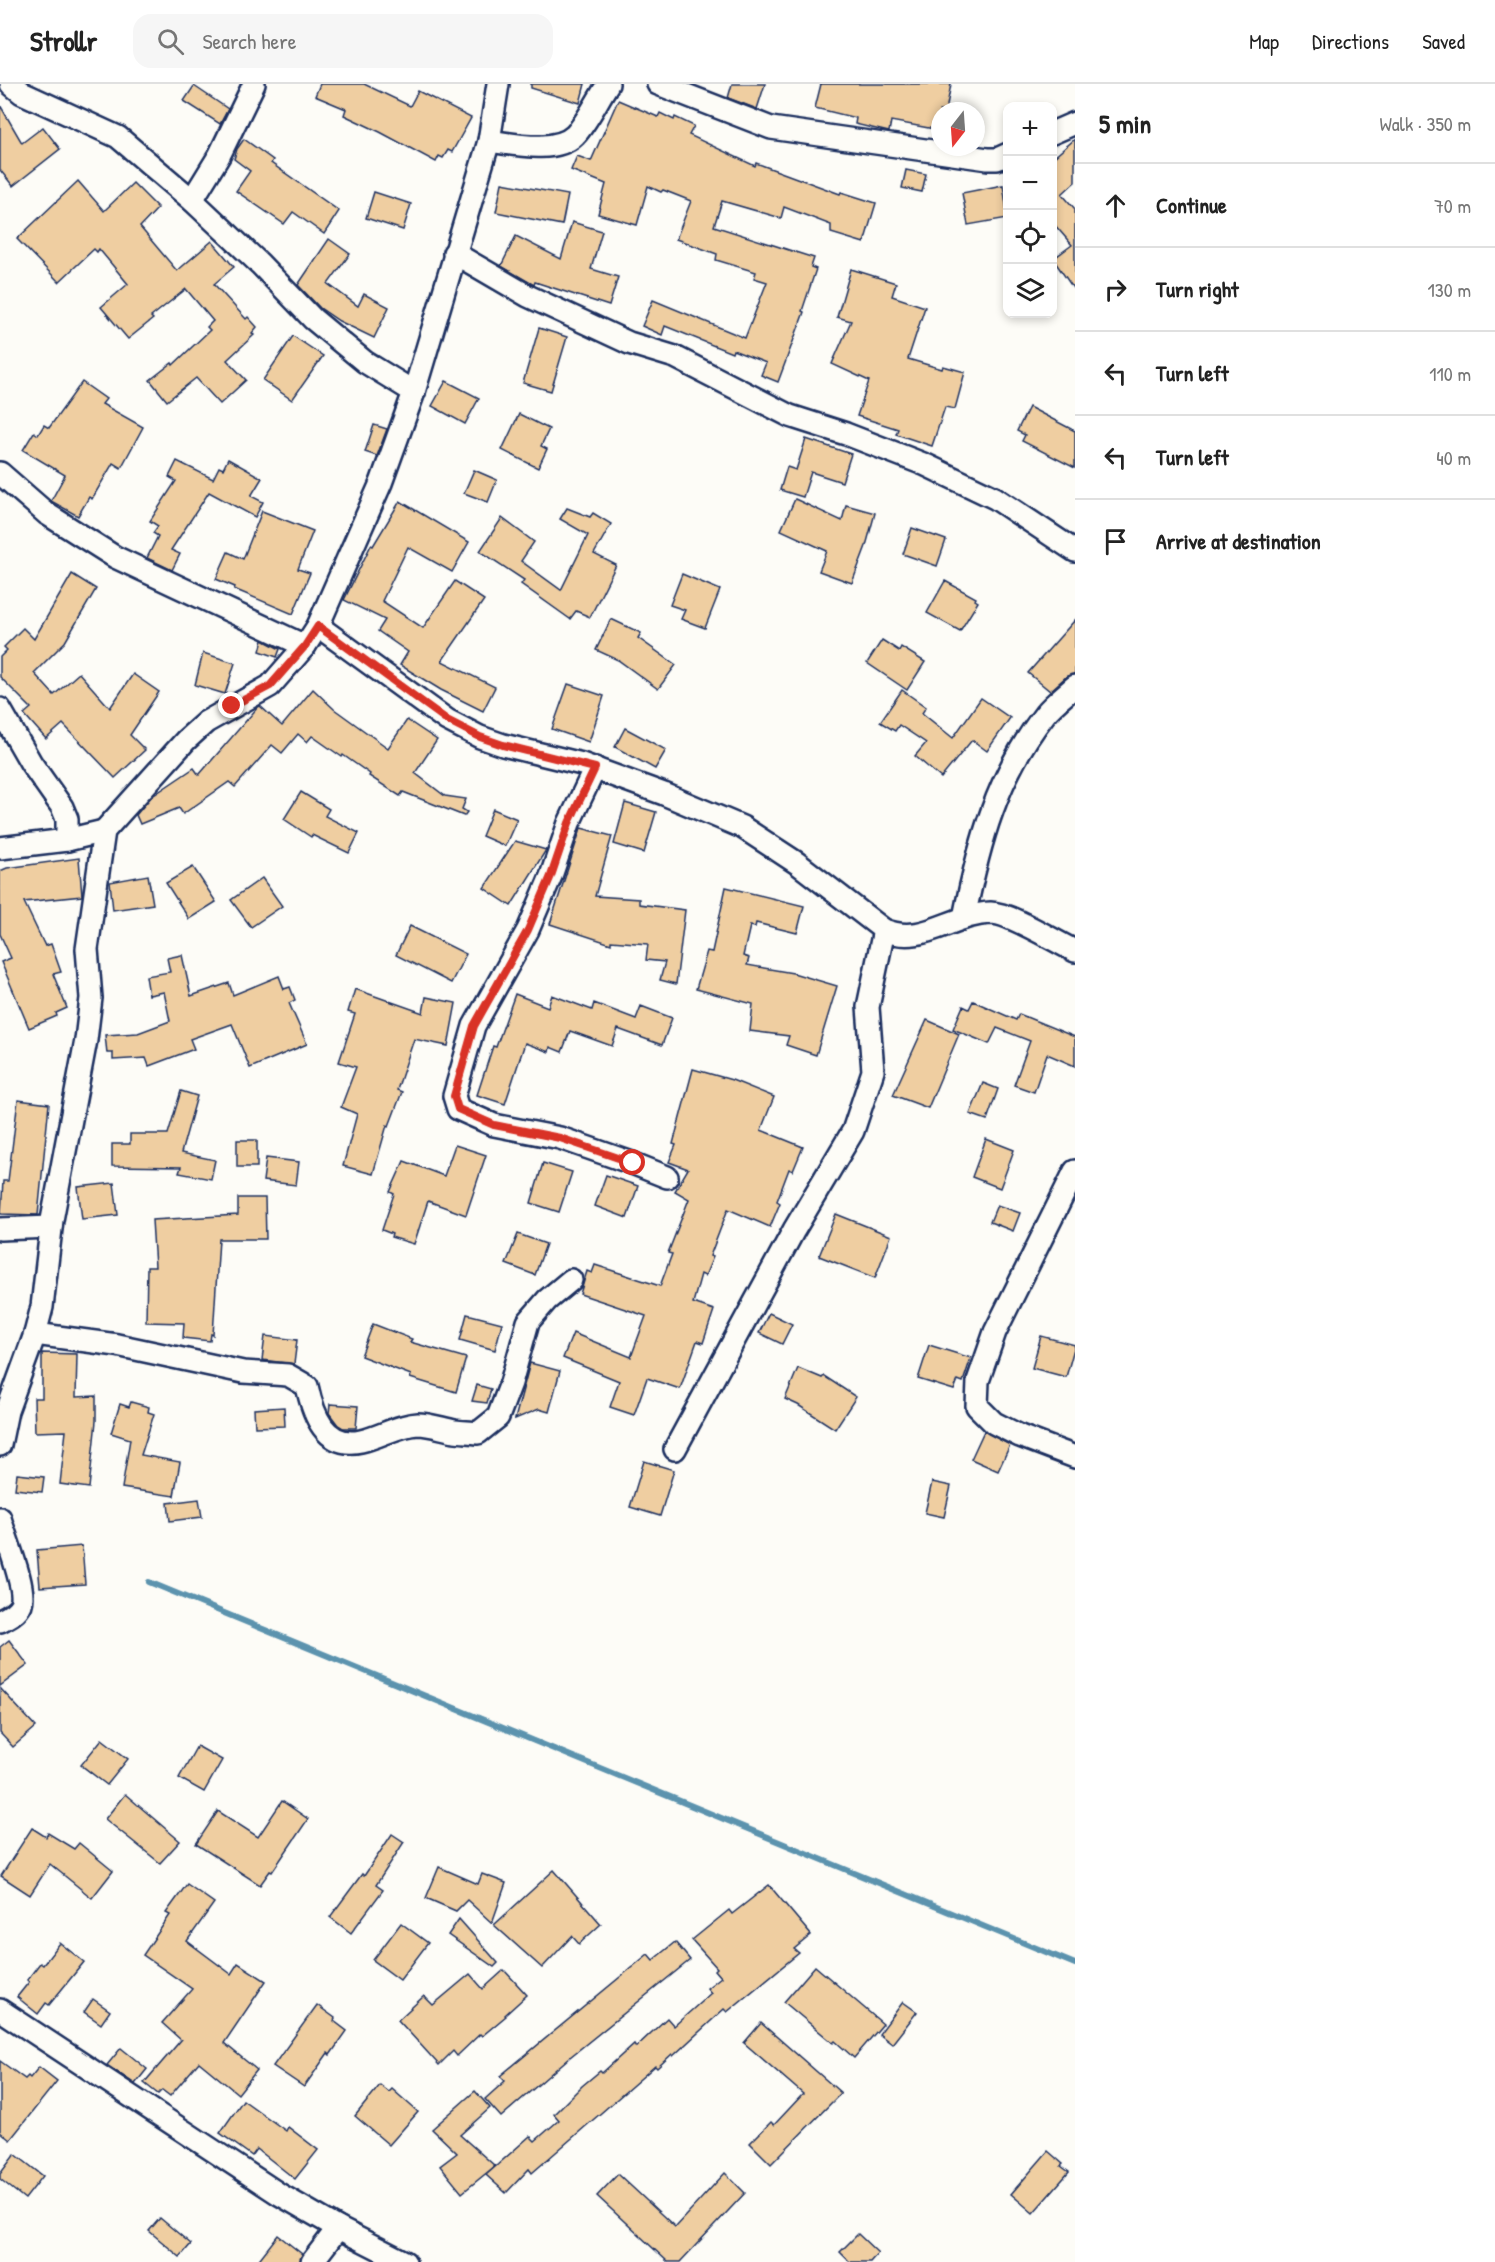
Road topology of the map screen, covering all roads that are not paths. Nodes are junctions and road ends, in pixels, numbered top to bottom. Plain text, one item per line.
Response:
1 (11, 84) edge
2 (254, 84) edge
3 (498, 84) edge
4 (608, 84) edge
5 (658, 84) edge
6 (1075, 123) edge
7 (1057, 132) edge
8 (489, 141) junction
9 (1004, 156) edge
10 (192, 200) junction
11 (454, 253) junction
12 (414, 392) junction
13 (0, 473) edge
14 (1075, 551) edge
15 (318, 626) junction
16 (305, 646) junction
17 (1075, 686) edge
18 (0, 709) edge
19 (595, 768) junction
20 (104, 831) junction
21 (67, 840) junction
22 (0, 848) edge
23 (964, 918) junction
24 (884, 930) junction
25 (1075, 951) edge
26 (1075, 1171) edge
27 (667, 1177) dead end
28 (51, 1227) junction
29 (0, 1229) edge
30 (571, 1280) dead end
31 (35, 1334) junction
32 (0, 1445) edge
33 (675, 1449) dead end
34 (1075, 1457) edge
35 (0, 1518) edge
36 (0, 1621) edge
37 (0, 2010) edge
38 (338, 2228) junction
39 (312, 2262) edge
40 (405, 2262) edge

1 - 10 street
2 - 10 street
3 - 8 street
4 - 8 street
5 - 9 street
6 - 7 street
8 - 11 street
10 - 12 street
11 - 12 street
11 - 14 street
12 - 15 street
13 - 16 street
15 - 16 street
15 - 19 street
16 - 20 street
17 - 23 street
18 - 21 street
19 - 24 street
19 - 27 street
20 - 21 street
20 - 28 street
21 - 22 street
23 - 24 street
23 - 25 street
24 - 33 street
26 - 34 street
28 - 29 street
28 - 31 street
30 - 31 street
31 - 32 street
35 - 36 street
37 - 38 street
38 - 39 street
38 - 40 street

